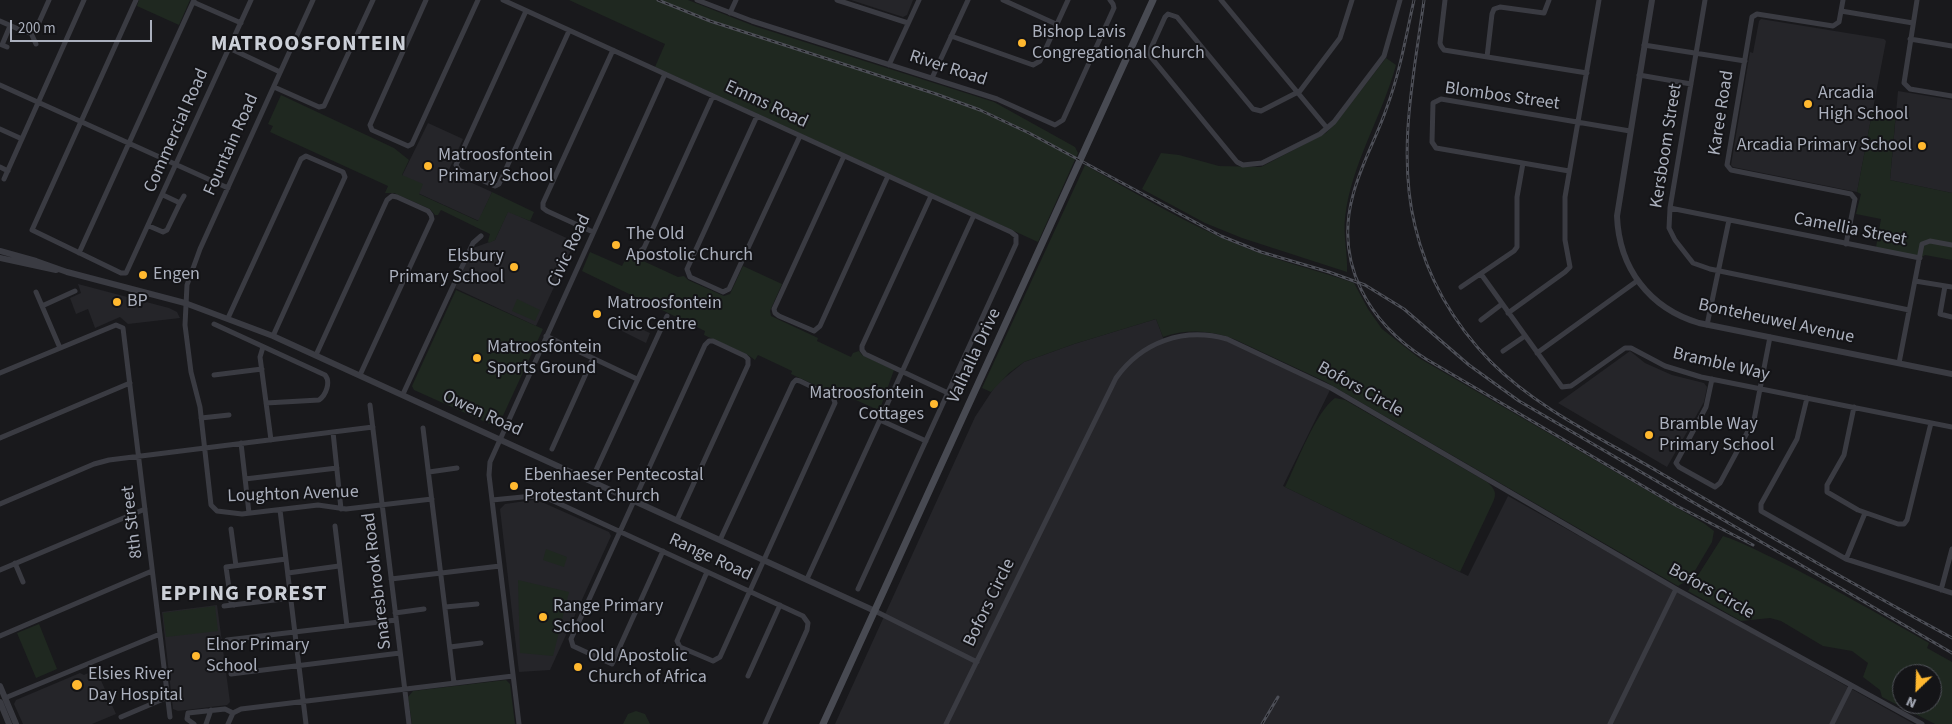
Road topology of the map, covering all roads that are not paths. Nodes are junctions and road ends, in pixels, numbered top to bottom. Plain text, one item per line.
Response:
1 (49, 0) edge
2 (84, 0) edge
3 (136, 0) edge
4 (252, 0) edge
5 (313, 0) edge
6 (373, 0) edge
7 (426, 0) edge
8 (478, 0) edge
9 (503, 0) edge
10 (697, 0) edge
11 (736, 0) edge
12 (837, 0) edge
13 (919, 0) edge
14 (968, 0) edge
15 (1003, 0) edge
16 (1068, 0) edge
17 (1110, 0) edge
18 (1153, 0) edge
19 (1221, 0) edge
20 (1352, 0) edge
21 (1400, 0) edge
22 (1445, 0) edge
23 (1549, 0) edge
24 (1599, 0) edge
25 (1652, 0) edge
26 (1705, 0) edge
27 (1843, 0) edge
28 (1917, 0) edge
29 (194, 1) edge
30 (1841, 10) junction
31 (526, 11) junction
32 (730, 12) junction
33 (0, 21) edge
34 (241, 23) junction
35 (908, 23) junction
36 (1913, 23) junction
37 (1056, 24) junction
38 (10, 26) junction
39 (569, 30) junction
40 (31, 33) junction
41 (951, 36) junction
42 (1910, 39) junction
43 (36, 44) dead end
44 (1644, 45) junction
45 (1952, 46) edge
46 (7, 47) dead end
47 (229, 48) junction
48 (613, 50) junction
49 (1696, 53) junction
50 (1487, 57) junction
51 (1745, 61) junction
52 (889, 64) junction
53 (280, 72) junction
54 (1587, 73) junction
55 (665, 74) junction
56 (1639, 75) junction
57 (932, 78) junction
58 (1691, 84) junction
59 (2, 86) edge
60 (274, 87) junction
61 (1298, 93) junction
62 (0, 94) edge
63 (713, 96) junction
64 (1952, 96) edge
65 (38, 103) junction
66 (757, 116) junction
67 (80, 122) junction
68 (1578, 123) junction
69 (1327, 128) junction
70 (0, 129) edge
71 (1630, 131) junction
72 (800, 136) junction
73 (22, 139) junction
74 (129, 144) junction
75 (844, 156) junction
76 (1523, 163) junction
77 (176, 165) junction
78 (0, 167) edge
79 (8, 171) junction
80 (1569, 171) junction
81 (888, 176) junction
82 (4, 179) dead end
83 (228, 188) junction
84 (162, 195) junction
85 (184, 196) dead end
86 (931, 196) junction
87 (180, 203) junction
88 (1670, 208) junction
89 (974, 216) junction
90 (1729, 220) junction
91 (149, 226) junction
92 (593, 232) junction
93 (481, 236) dead end
94 (1846, 244) junction
95 (1952, 245) edge
96 (0, 250) edge
97 (79, 253) junction
98 (637, 254) dead end
99 (0, 258) edge
100 (1920, 258) junction
101 (1718, 271) junction
102 (67, 272) junction
103 (1481, 274) junction
104 (1915, 280) junction
105 (1637, 281) junction
106 (1945, 286) junction
107 (1461, 287) dead end
108 (1952, 288) edge
109 (75, 291) dead end
110 (36, 292) dead end
111 (185, 303) junction
112 (1502, 304) junction
113 (42, 306) junction
114 (1909, 310) junction
115 (1508, 313) junction
116 (667, 316) dead end
117 (1952, 317) edge
118 (228, 318) junction
119 (1481, 320) dead end
120 (214, 324) dead end
121 (1707, 325) junction
122 (273, 336) junction
123 (546, 336) junction
124 (1525, 336) junction
125 (1770, 337) junction
126 (263, 347) junction
127 (60, 348) junction
128 (1503, 351) dead end
129 (1538, 353) junction
130 (316, 355) junction
131 (593, 358) junction
132 (1899, 363) junction
133 (262, 369) junction
134 (902, 371) junction
135 (0, 373) edge
136 (1952, 374) edge
137 (214, 375) dead end
138 (360, 375) junction
139 (638, 379) junction
140 (1712, 379) junction
141 (130, 383) junction
142 (1760, 389) junction
143 (948, 393) junction
144 (403, 394) junction
145 (1807, 398) junction
146 (266, 403) junction
147 (370, 406) dead end
148 (1854, 408) junction
149 (229, 415) dead end
150 (201, 418) junction
151 (880, 420) junction
152 (1931, 423) junction
153 (373, 427) junction
154 (1952, 427) edge
155 (423, 428) dead end
156 (334, 432) junction
157 (0, 438) edge
158 (499, 438) junction
159 (271, 440) junction
160 (926, 440) junction
161 (241, 443) junction
162 (204, 448) junction
163 (552, 449) dead end
164 (139, 455) junction
165 (337, 468) junction
166 (457, 468) dead end
167 (429, 472) junction
168 (245, 480) junction
169 (590, 481) junction
170 (432, 499) junction
171 (492, 500) junction
172 (634, 500) junction
173 (0, 504) edge
174 (382, 505) junction
175 (145, 509) junction
176 (341, 509) junction
177 (280, 510) junction
178 (249, 513) junction
179 (1865, 514) junction
180 (677, 520) junction
181 (334, 526) dead end
182 (231, 529) dead end
183 (620, 532) junction
184 (720, 540) junction
185 (1952, 549) edge
186 (663, 551) junction
187 (286, 559) junction
188 (1846, 559) junction
189 (764, 560) junction
190 (15, 563) junction
191 (236, 566) junction
192 (339, 566) junction
193 (500, 566) junction
194 (0, 570) edge
195 (152, 571) junction
196 (288, 572) junction
197 (707, 572) junction
198 (441, 573) junction
199 (391, 579) junction
200 (807, 579) junction
201 (23, 582) dead end
202 (861, 583) junction
203 (868, 586) dead end
204 (858, 589) dead end
205 (1676, 589) junction
206 (1941, 590) junction
207 (750, 591) junction
208 (1952, 593) edge
209 (291, 598) junction
210 (477, 604) dead end
211 (234, 605) junction
212 (780, 605) junction
213 (224, 606) dead end
214 (445, 607) junction
215 (424, 609) dead end
216 (875, 611) junction
217 (395, 613) junction
218 (396, 620) junction
219 (346, 626) junction
220 (295, 632) junction
221 (160, 634) junction
222 (0, 636) edge
223 (227, 640) dead end
224 (481, 643) dead end
225 (450, 647) junction
226 (400, 653) junction
227 (977, 662) junction
228 (299, 665) junction
229 (231, 674) dead end
230 (513, 676) junction
231 (748, 676) dead end
232 (454, 683) junction
233 (0, 686) edge
234 (1851, 686) junction
235 (404, 689) junction
236 (168, 697) junction
237 (3, 700) edge
238 (304, 702) junction
239 (211, 710) junction
240 (233, 713) junction
241 (121, 717) dead end
242 (170, 717) dead end
243 (9, 724) edge
244 (16, 724) edge
245 (194, 724) edge
246 (206, 724) edge
247 (228, 724) edge
248 (306, 724) edge
249 (409, 724) edge
250 (519, 724) edge
251 (765, 724) edge
252 (823, 724) edge
253 (946, 724) edge
254 (1610, 724) edge
255 (1832, 724) edge
256 (1922, 724) edge

1 - 40 street
2 - 65 street
3 - 67 street
4 - 34 street, Commercial Road
5 - 53 street, Fountain Road
6 - 60 street
7 - 8 street
9 - 31 street, Emms Road
10 - 32 street, River Road
11 - 32 street
12 - 35 street
13 - 35 street
14 - 41 street
15 - 37 street
16 - 37 street
17 - 57 street, River Road
18 - 216 main road, Valhalla Drive
19 - 61 street
20 - 61 street
21 - 69 street
22 - 50 street
23 - 50 street
24 - 54 street
25 - 44 street, Bonteheuwel Avenue
26 - 49 street, Kersboom Street
27 - 30 street
28 - 36 street
29 - 34 street
29 - 74 street
30 - 36 street
30 - 51 street, Karee Road
31 - 39 street, Emms Road
31 - 39 street
32 - 52 street, River Road
33 - 38 street
34 - 47 street, Commercial Road
35 - 52 street
36 - 42 street
37 - 41 street
38 - 40 street
38 - 46 street
39 - 48 street, Emms Road
40 - 43 street
41 - 57 street
42 - 45 street
42 - 64 street
44 - 49 street
44 - 56 street, Bonteheuwel Avenue
47 - 53 street
47 - 77 street, Commercial Road
48 - 55 street, Emms Road
48 - 92 street
49 - 51 street
49 - 58 street, Kersboom Street
50 - 54 street
51 - 94 street, Karee Road
52 - 57 street, River Road
53 - 60 street, Fountain Road
54 - 68 street
55 - 63 street, Emms Road
55 - 92 street, Civic Road
56 - 58 street
56 - 71 street, Bonteheuwel Avenue
58 - 88 street, Kersboom Street
59 - 62 street
59 - 65 street
60 - 83 street, Fountain Road
61 - 69 street
61 - 69 street
63 - 66 street, Emms Road
63 - 98 street
65 - 67 street
65 - 73 street
66 - 72 street, Emms Road
66 - 72 street
67 - 74 street
67 - 97 street
68 - 71 street, Blombos Street
68 - 76 street, Blombos Street
68 - 80 street
70 - 73 street
71 - 105 street, Bonteheuwel Avenue
72 - 75 street, Emms Road
73 - 79 street
74 - 77 street
74 - 97 street
75 - 81 street, Emms Road
75 - 81 street
76 - 80 street, Blombos Street
76 - 103 street
77 - 83 street
77 - 84 street, Commercial Road
78 - 79 street
79 - 82 street
80 - 115 street
81 - 86 street, Emms Road
83 - 111 street, Fountain Road
84 - 87 street
84 - 91 street, Commercial Road
85 - 87 street
86 - 89 street, Emms Road
86 - 134 street
87 - 91 street
88 - 90 street, Camellia Street
88 - 101 street, Kersboom Street
89 - 134 street
89 - 143 street, Emms Road
90 - 94 street, Camellia Street
90 - 101 street
91 - 97 street, Commercial Road
92 - 123 street, Civic Road
93 - 144 street
94 - 100 street, Camellia Street
95 - 100 street
96 - 102 street, Owen Road
99 - 102 street, Owen Road
100 - 104 street, Camellia Street
101 - 114 street, Kersboom Street
101 - 121 street
102 - 111 street, Owen Road
103 - 107 street
103 - 112 street, Bramble Way
104 - 106 street
104 - 114 street, Camellia Street
105 - 121 street, Bonteheuwel Avenue
105 - 129 street
106 - 108 street
106 - 117 street
109 - 113 street
110 - 113 street
111 - 118 street, Owen Road
111 - 150 street, Loughton Avenue
112 - 115 street, Bramble Way
112 - 119 street
113 - 127 street
114 - 132 street, Camellia Street
115 - 124 street, Bramble Way
116 - 139 street
118 - 122 street, Owen Road
118 - 122 street
120 - 126 street
121 - 125 street, Bonteheuwel Avenue
122 - 130 street, Owen Road
123 - 131 street
123 - 158 street, Civic Road
124 - 128 street
124 - 129 street, Bramble Way
125 - 132 street, Bonteheuwel Avenue
125 - 142 street
126 - 133 street
126 - 146 street
127 - 135 street
127 - 141 street, 8th Street
129 - 140 street, Bramble Way
130 - 138 street, Owen Road
130 - 138 street
131 - 139 street
131 - 163 street
132 - 136 street, Bonteheuwel Avenue
133 - 137 street
133 - 146 street
134 - 143 street
134 - 151 street
138 - 144 street, Owen Road
139 - 169 street
140 - 142 street, Bramble Way
140 - 142 street
141 - 157 street
141 - 164 street, 8th Street
142 - 145 street, Bramble Way
143 - 160 street
144 - 158 street, Owen Road
145 - 148 street, Bramble Way
145 - 188 street
146 - 159 street
147 - 153 street, Snaresbrook Road
148 - 152 street, Bramble Way
148 - 179 street
149 - 150 street
150 - 162 street, Loughton Avenue
151 - 160 street
151 - 200 street
152 - 154 street, Bramble Way
152 - 179 street
153 - 156 street
153 - 174 street, Snaresbrook Road
155 - 167 street
156 - 159 street
156 - 165 street
158 - 169 street, Owen Road
158 - 171 street, Civic Road
159 - 161 street
160 - 202 street
161 - 162 street
161 - 168 street
162 - 164 street
162 - 178 street, Loughton Avenue
164 - 173 street
164 - 175 street, 8th Street
165 - 168 street
165 - 176 street
166 - 167 street
167 - 170 street
168 - 178 street
169 - 172 street, Owen Road
170 - 174 street, Loughton Avenue
170 - 198 street
171 - 183 street, Range Road
171 - 193 street, Civic Road
172 - 180 street, Owen Road
172 - 180 street
172 - 183 street
174 - 176 street, Loughton Avenue
174 - 199 street, Snaresbrook Road
175 - 190 street
175 - 195 street, 8th Street
176 - 177 street, Loughton Avenue
177 - 178 street, Loughton Avenue
177 - 187 street
179 - 188 street
180 - 184 street, Owen Road
181 - 192 street
182 - 191 street
183 - 186 street, Range Road
183 - 186 street
184 - 189 street, Owen Road
184 - 189 street
185 - 206 street
186 - 197 street, Range Road
187 - 191 street
187 - 196 street
188 - 206 street
189 - 200 street, Owen Road
189 - 207 street
190 - 194 street
190 - 201 street
191 - 211 street
192 - 196 street
192 - 219 street
193 - 198 street
193 - 230 street, Civic Road
195 - 221 street, 8th Street
195 - 222 street
196 - 209 street
197 - 207 street, Range Road
197 - 207 street
198 - 199 street
198 - 214 street
199 - 217 street, Snaresbrook Road
200 - 216 street, Owen Road
202 - 203 street
202 - 204 street
205 - 227 street, Bofors Circle
205 - 234 street, Bofors Circle
205 - 254 street
206 - 208 street
207 - 212 street, Range Road
209 - 211 street
209 - 220 street
210 - 214 street
211 - 213 street
212 - 231 street
212 - 251 street, Range Road
214 - 225 street
215 - 217 street
216 - 227 street
216 - 252 main road, Valhalla Drive
217 - 218 street, Snaresbrook Road
218 - 219 street
218 - 226 street, Snaresbrook Road
219 - 220 street
220 - 223 street
220 - 228 street
221 - 236 street, 8th Street
221 - 237 street
224 - 225 street
225 - 232 street
226 - 228 street
226 - 235 street, Snaresbrook Road
227 - 253 street, Bofors Circle
228 - 229 street
228 - 238 street
230 - 232 street
230 - 250 street, Civic Road
232 - 235 street
233 - 237 street
234 - 255 street
234 - 256 street, Bofors Circle
235 - 238 street
235 - 249 street, Snaresbrook Road
236 - 241 street
236 - 242 street, 8th Street
237 - 243 street
237 - 244 street
238 - 240 street
238 - 248 street
239 - 240 street
239 - 245 street
239 - 246 street
240 - 247 street

